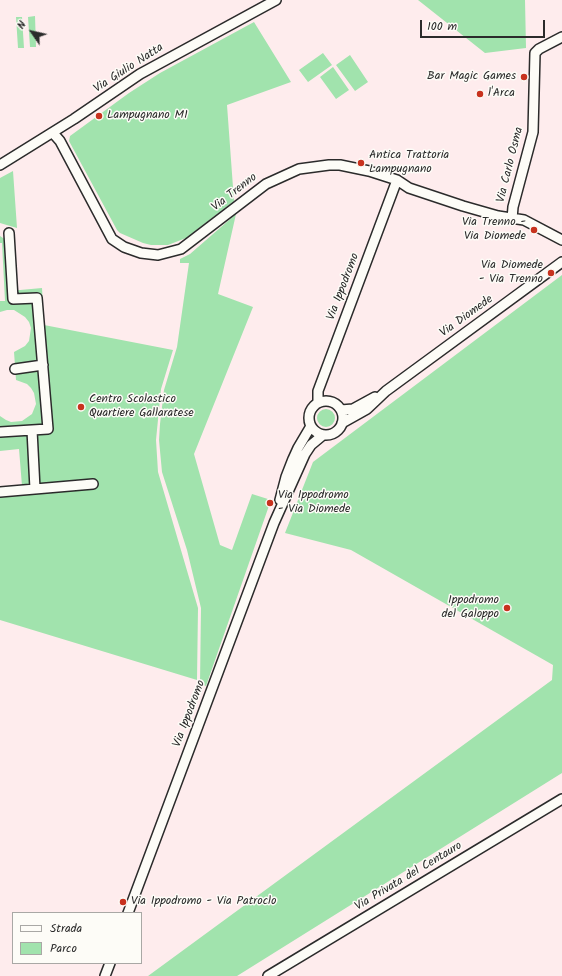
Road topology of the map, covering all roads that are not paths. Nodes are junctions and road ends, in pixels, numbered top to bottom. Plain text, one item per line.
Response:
1 (276, 0) edge
2 (562, 36) edge
3 (53, 132) junction
4 (0, 165) edge
5 (397, 180) junction
6 (512, 219) junction
7 (9, 233) dead end
8 (562, 240) edge
9 (562, 262) edge
10 (43, 365) junction
11 (16, 369) dead end
12 (386, 392) junction
13 (318, 403) junction
14 (341, 410) junction
15 (342, 423) junction
16 (311, 426) junction
17 (32, 430) junction
18 (0, 432) edge
19 (323, 435) junction
20 (93, 484) dead end
21 (35, 489) junction
22 (0, 492) edge
23 (274, 523) junction
24 (562, 799) edge
25 (128, 912) edge
26 (110, 964) edge
27 (105, 976) edge
28 (268, 976) edge

1 - 3 street, Via Giulio Natta
2 - 6 street, Via Carlo Osma
3 - 4 street, Via Giulio Natta
3 - 5 street, Via Trenno
5 - 6 street, Via Trenno
5 - 13 street, Via Ippodromo
6 - 8 street, Via Trenno
7 - 10 street
9 - 12 street, Via Diomede
10 - 11 street
10 - 17 street
12 - 14 street, Via Diomede
12 - 15 street, Via Diomede
13 - 14 street
13 - 16 street
14 - 15 street
15 - 19 street
16 - 19 street
16 - 23 street, Via Ippodromo
17 - 18 street
17 - 21 street
19 - 23 street, Via Ippodromo
20 - 21 street
21 - 22 street
23 - 25 street, Via Ippodromo
24 - 28 street, Via Privata del Centauro
26 - 27 street

